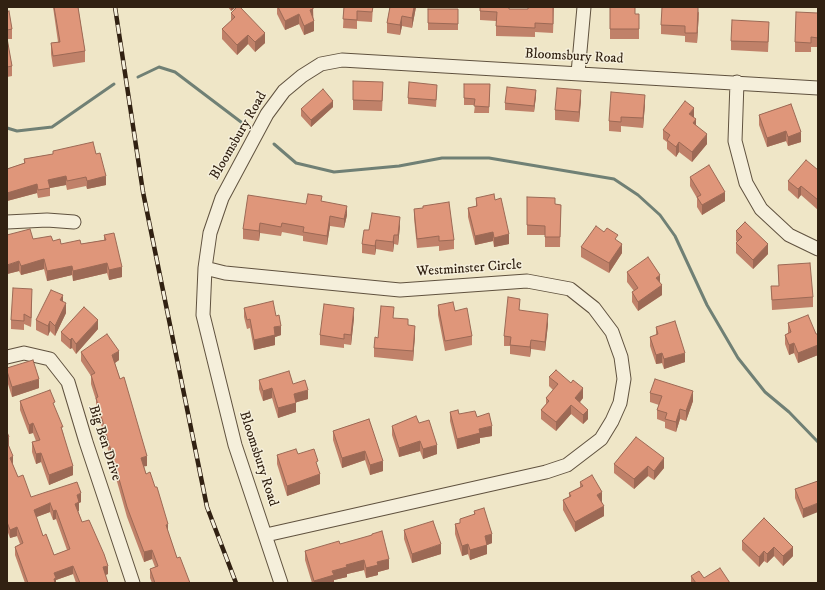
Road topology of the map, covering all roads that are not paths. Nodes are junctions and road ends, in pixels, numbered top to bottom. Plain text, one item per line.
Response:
1 (584, 7) edge
2 (578, 73) junction
3 (737, 82) junction
4 (818, 88) edge
5 (7, 222) edge
6 (74, 222) dead end
7 (818, 249) edge
8 (205, 268) junction
9 (7, 357) edge
10 (266, 535) junction
11 (133, 583) edge
12 (281, 583) edge

1 - 2 street
2 - 3 street, Bloomsbury Road
2 - 8 street, Bloomsbury Road
3 - 4 street, Bloomsbury Road
3 - 7 street
5 - 6 street
8 - 10 street, Bloomsbury Road
8 - 10 street, Westminster Circle
9 - 11 street, Big Ben Drive
10 - 12 street, Bloomsbury Road

